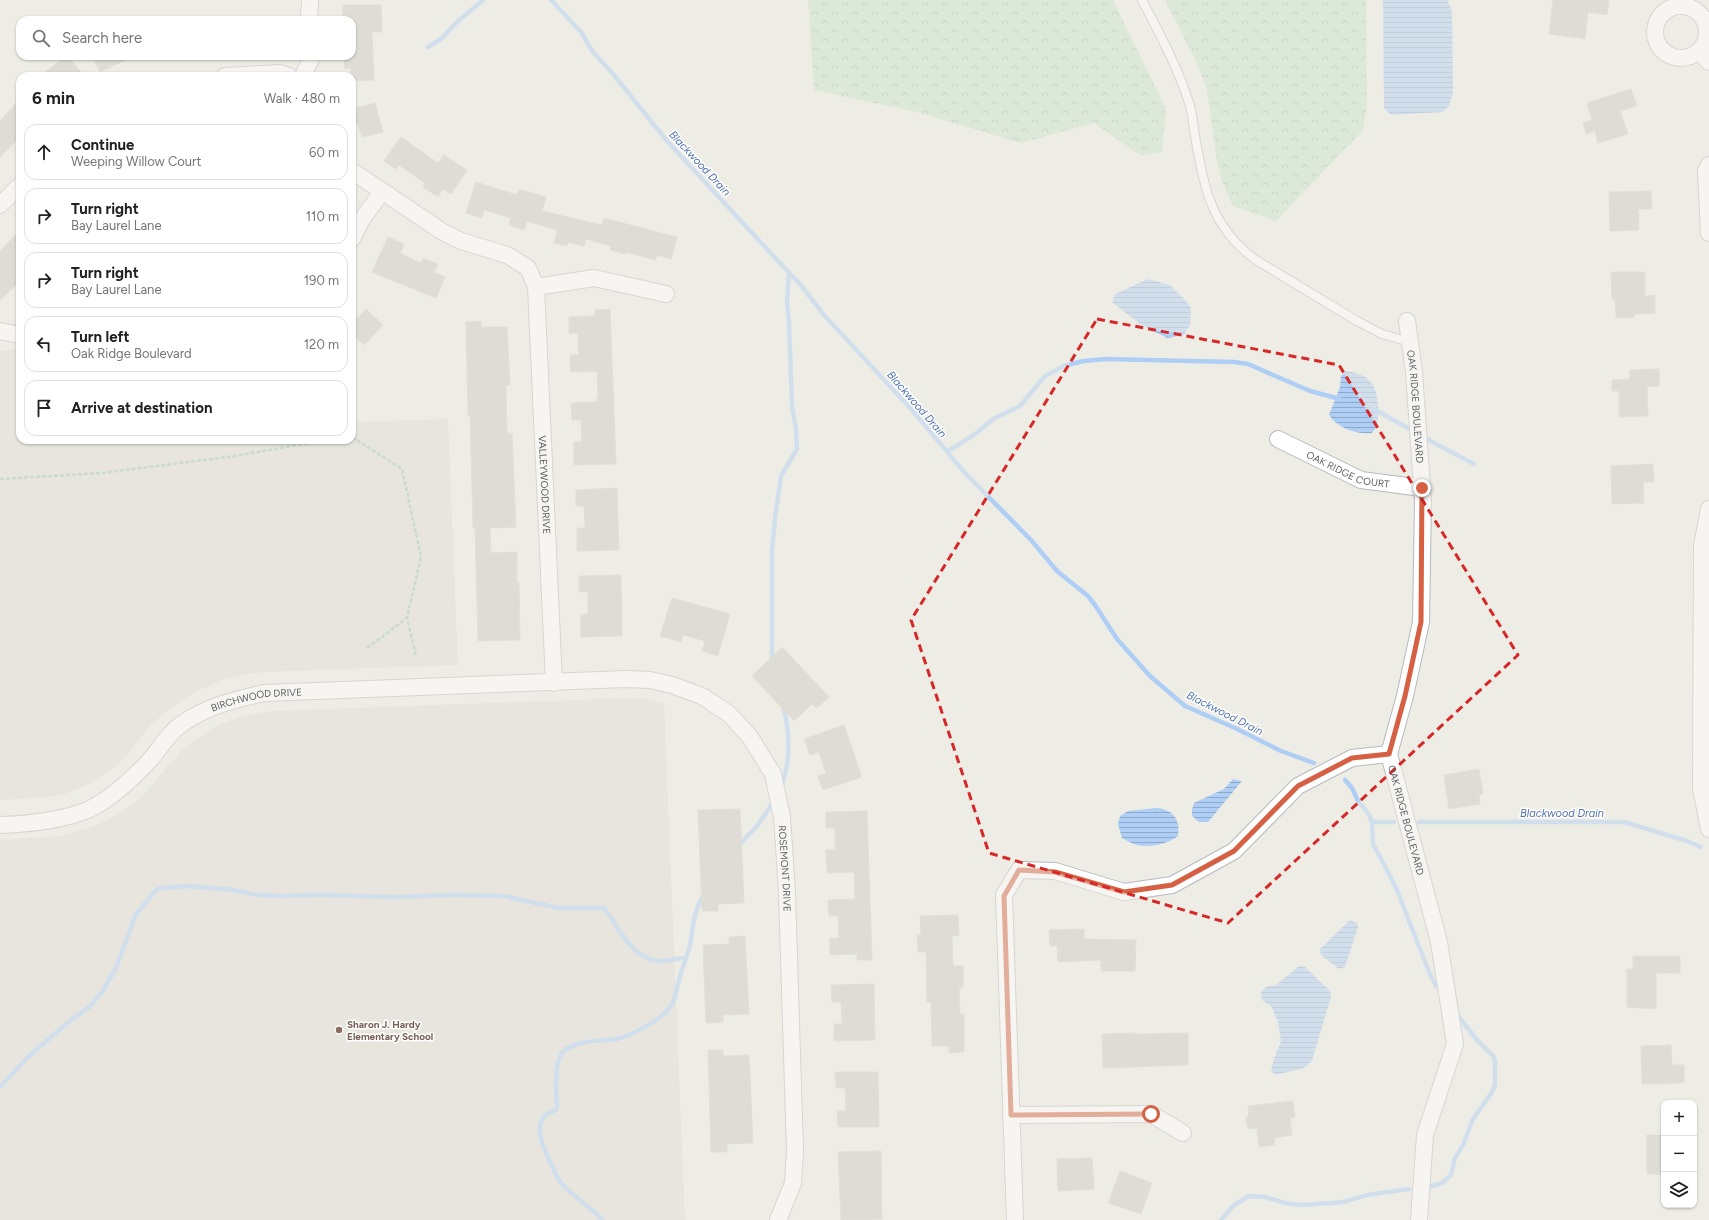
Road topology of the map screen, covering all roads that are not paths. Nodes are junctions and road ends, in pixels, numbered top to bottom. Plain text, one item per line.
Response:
1 (310, 0) edge
2 (1142, 0) edge
3 (309, 16) edge
4 (310, 60) edge
5 (305, 72) edge
6 (1709, 165) edge
7 (356, 175) edge
8 (16, 189) edge
9 (382, 192) junction
10 (0, 205) edge
11 (356, 231) edge
12 (1709, 233) edge
13 (536, 287) junction
14 (666, 294) dead end
15 (1407, 321) dead end
16 (0, 331) edge
17 (16, 334) edge
18 (1410, 342) junction
19 (1278, 439) dead end
20 (1422, 488) junction
21 (1709, 509) edge
22 (554, 683) junction
23 (1389, 754) junction
24 (0, 825) edge
25 (1709, 829) edge
26 (1011, 1115) junction
27 (1184, 1133) dead end
28 (778, 1220) edge
29 (1015, 1220) edge
30 (1419, 1220) edge

1 - 3 street
2 - 18 lane
4 - 5 street
6 - 12 street
7 - 9 street, VALLEYWOOD DRIVE
8 - 10 street
9 - 11 street
9 - 13 street, VALLEYWOOD DRIVE
13 - 14 street
13 - 22 street, VALLEYWOOD DRIVE
15 - 18 street, OAK RIDGE BOULEVARD
16 - 17 street
18 - 20 street, OAK RIDGE BOULEVARD
19 - 20 street, OAK RIDGE COURT
20 - 23 street, OAK RIDGE BOULEVARD
21 - 25 street
22 - 24 street, BIRCHWOOD DRIVE
22 - 28 street, ROSEMONT DRIVE
23 - 26 street
23 - 30 street, OAK RIDGE BOULEVARD
26 - 27 street
26 - 29 street

